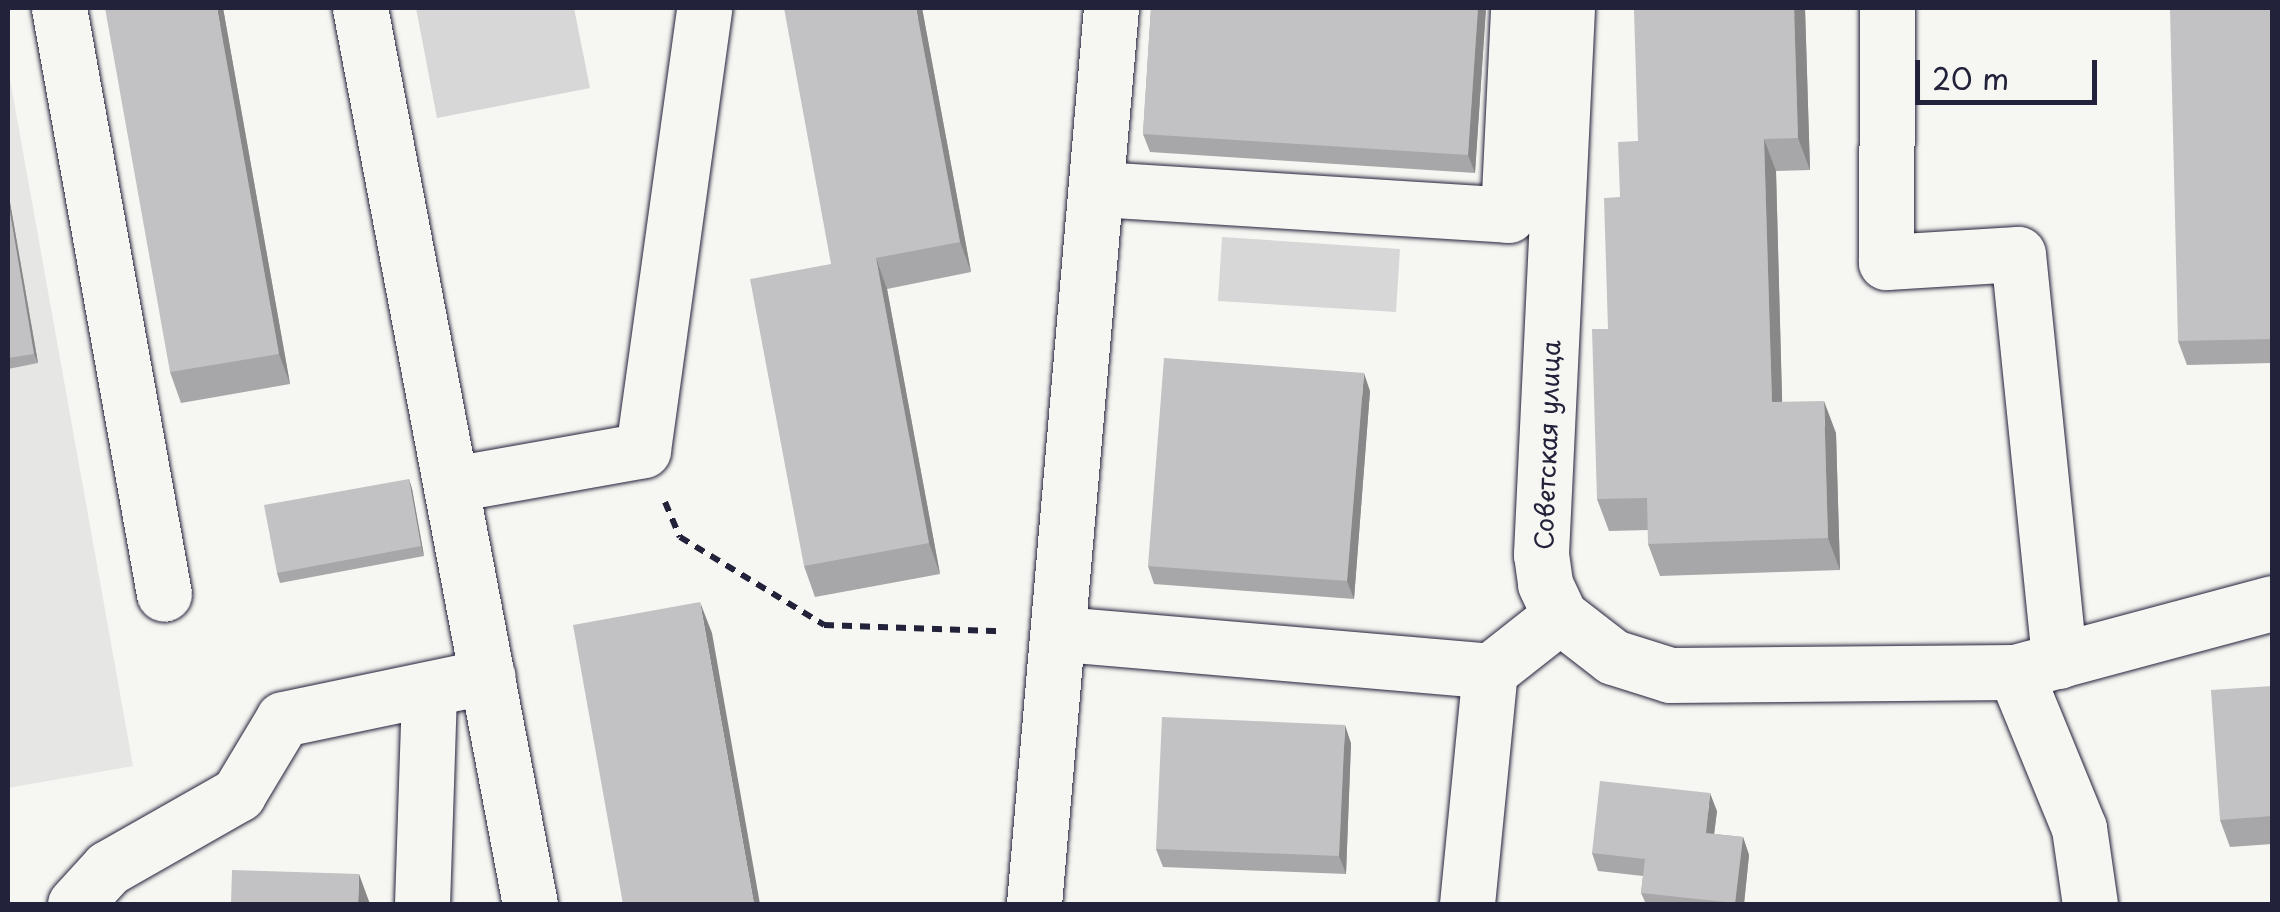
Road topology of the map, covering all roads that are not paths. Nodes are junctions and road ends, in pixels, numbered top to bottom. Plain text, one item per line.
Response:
1 (59, 8) edge
2 (360, 8) edge
3 (704, 8) edge
4 (1111, 8) edge
5 (1518, 8) edge
6 (1567, 8) edge
7 (1888, 8) edge
8 (1099, 189) junction
9 (453, 484) junction
10 (164, 594) dead end
11 (2272, 603) edge
12 (1560, 616) junction
13 (1062, 634) junction
14 (2037, 666) junction
15 (1490, 671) junction
16 (488, 676) junction
17 (429, 689) junction
18 (75, 904) edge
19 (422, 904) edge
20 (530, 904) edge
21 (1034, 904) edge
22 (1467, 904) edge
23 (2090, 904) edge

1 - 10 street
2 - 9 street
3 - 9 street
4 - 8 street
5 - 8 street
6 - 12 street, Советская улица
7 - 14 street
8 - 13 street
9 - 16 street
11 - 14 street
12 - 14 street
12 - 15 street
13 - 15 street
13 - 21 street
14 - 23 street
15 - 22 street
16 - 17 street
16 - 20 street
17 - 18 street
17 - 19 street

